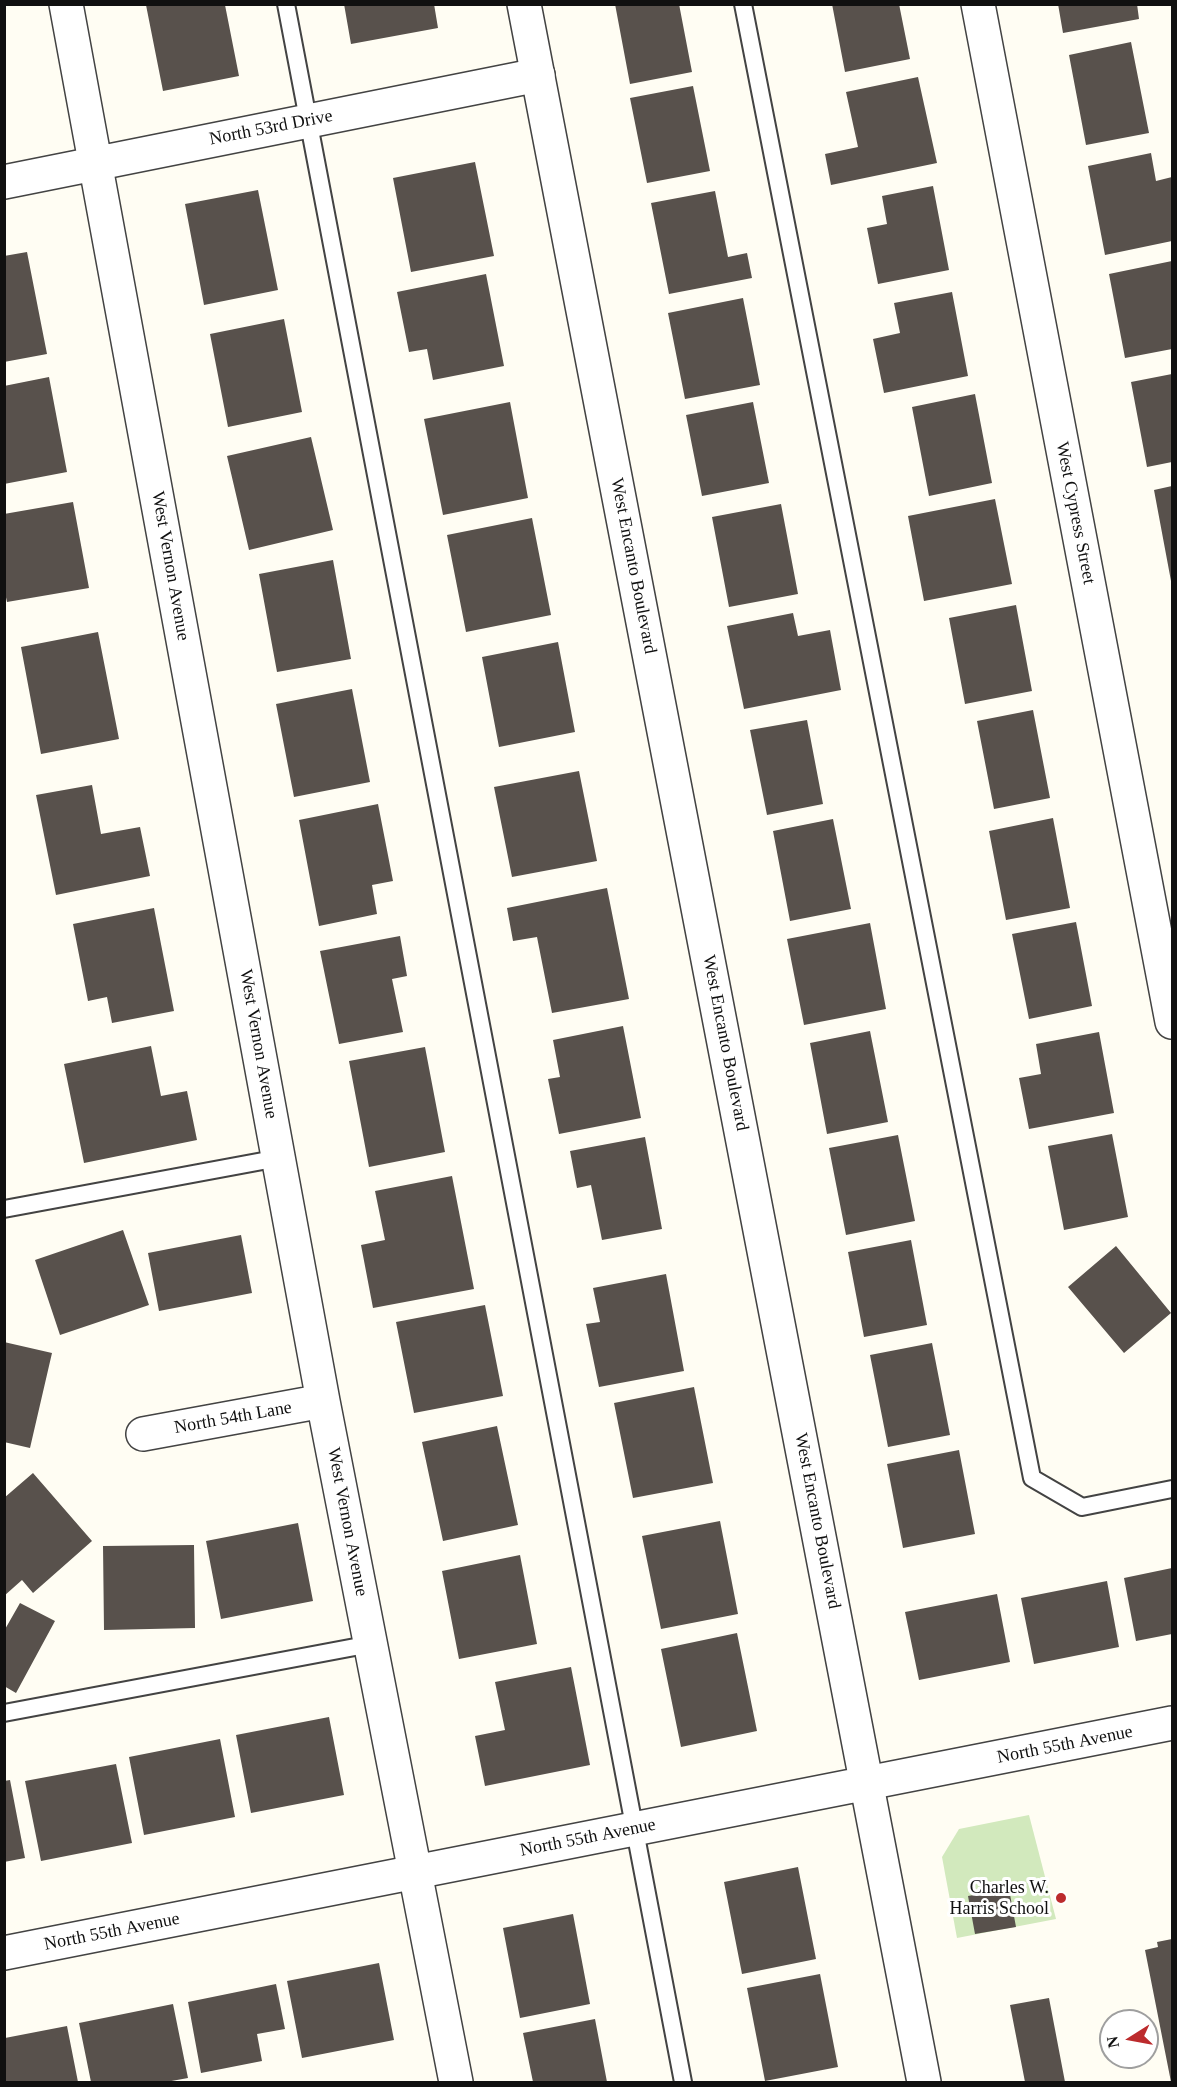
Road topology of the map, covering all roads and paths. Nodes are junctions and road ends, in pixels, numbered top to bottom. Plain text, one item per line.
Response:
1 (66, 4) edge
2 (285, 4) edge
3 (524, 4) edge
4 (743, 4) edge
5 (978, 4) edge
6 (538, 75) junction
7 (308, 120) junction
8 (96, 162) junction
9 (4, 182) edge
10 (1173, 1022) edge
11 (279, 1158) junction
12 (4, 1209) edge
13 (323, 1401) junction
14 (143, 1434) dead end
15 (1173, 1489) edge
16 (371, 1644) junction
17 (4, 1713) edge
18 (1173, 1723) edge
19 (868, 1784) junction
20 (635, 1828) junction
21 (416, 1872) junction
22 (4, 1953) edge
23 (456, 2082) edge
24 (683, 2082) edge
25 (924, 2082) edge

1 - 8 street, West Vernon Avenue
2 - 7 lane
3 - 6 street, West Encanto Boulevard
4 - 15 lane
5 - 10 street, West Cypress Street
6 - 7 street, North 53rd Drive
6 - 19 street, West Encanto Boulevard
7 - 8 street, North 53rd Drive
7 - 20 lane
8 - 9 street, North 53rd Drive
8 - 11 street, West Vernon Avenue
11 - 12 lane
11 - 13 street, West Vernon Avenue
13 - 14 street, North 54th Lane
13 - 16 street, West Vernon Avenue
16 - 17 lane
16 - 21 street, West Vernon Avenue
18 - 19 street, North 55th Avenue
19 - 20 street, North 55th Avenue
19 - 25 street, West Encanto Boulevard
20 - 21 street, North 55th Avenue
20 - 24 lane
21 - 22 street, North 55th Avenue
21 - 23 street, West Vernon Avenue

